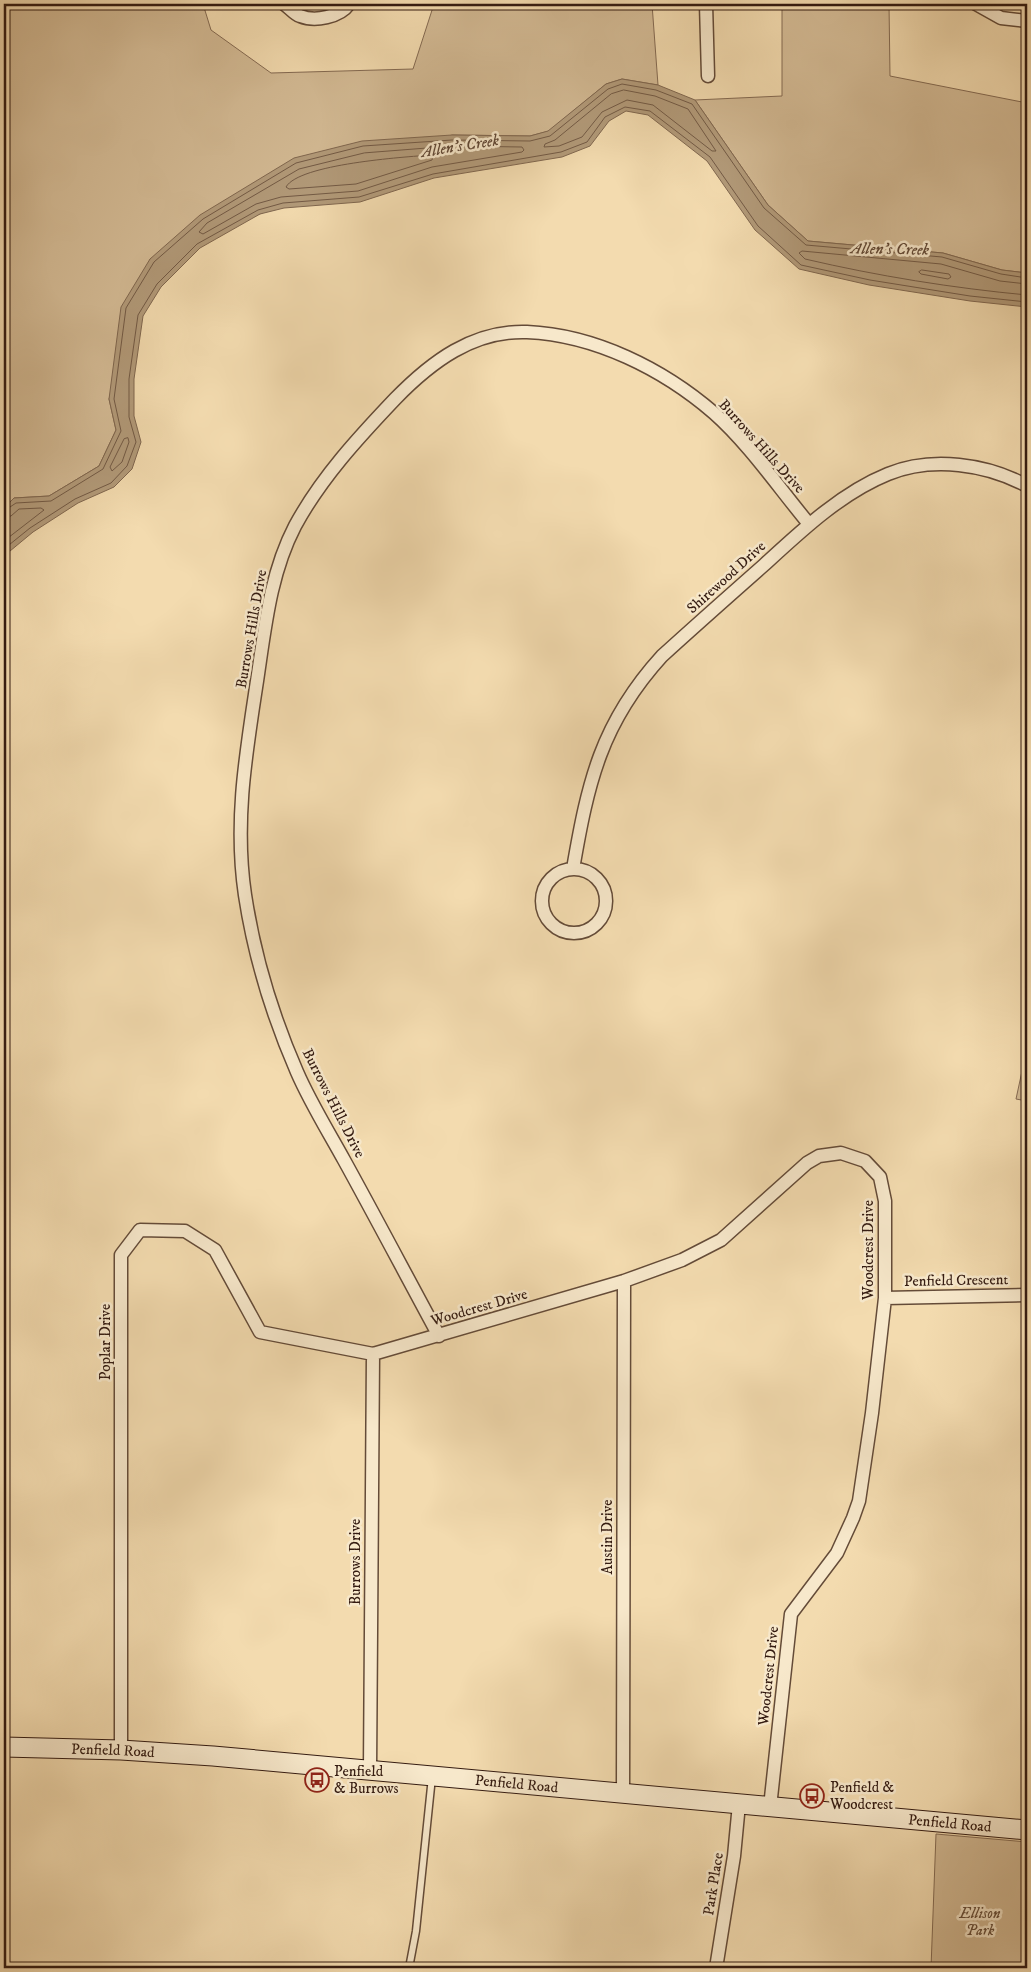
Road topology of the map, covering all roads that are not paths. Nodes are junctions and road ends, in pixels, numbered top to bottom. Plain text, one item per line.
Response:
1 (284, 4) edge
2 (349, 4) edge
3 (706, 4) edge
4 (976, 4) edge
5 (1027, 21) edge
6 (708, 76) dead end
7 (1027, 486) edge
8 (809, 524) junction
9 (573, 869) junction
10 (624, 1281) junction
11 (1027, 1295) edge
12 (885, 1298) junction
13 (439, 1336) junction
14 (373, 1354) junction
15 (4, 1747) edge
16 (121, 1750) junction
17 (370, 1770) junction
18 (432, 1776) junction
19 (623, 1794) junction
20 (739, 1804) junction
21 (770, 1807) junction
22 (1027, 1830) edge
23 (409, 1968) edge
24 (716, 1968) edge

1 - 2 street
3 - 6 street
4 - 5 street
7 - 8 street, Shirewood Drive
8 - 9 street, Shirewood Drive
8 - 13 street, Burrows Hills Drive
9 - 9 street
10 - 12 street, Woodcrest Drive
10 - 13 street, Woodcrest Drive
10 - 19 street, Austin Drive
11 - 12 street, Penfield Crescent
12 - 21 street, Woodcrest Drive
13 - 14 street, Woodcrest Drive
14 - 16 street, Poplar Drive
14 - 17 street, Burrows Drive
15 - 16 main road, Penfield Road
16 - 17 main road, Penfield Road
17 - 18 main road, Penfield Road
18 - 19 main road, Penfield Road
18 - 23 lane
19 - 20 main road, Penfield Road
20 - 21 main road, Penfield Road
20 - 24 street, Park Place
21 - 22 main road, Penfield Road

